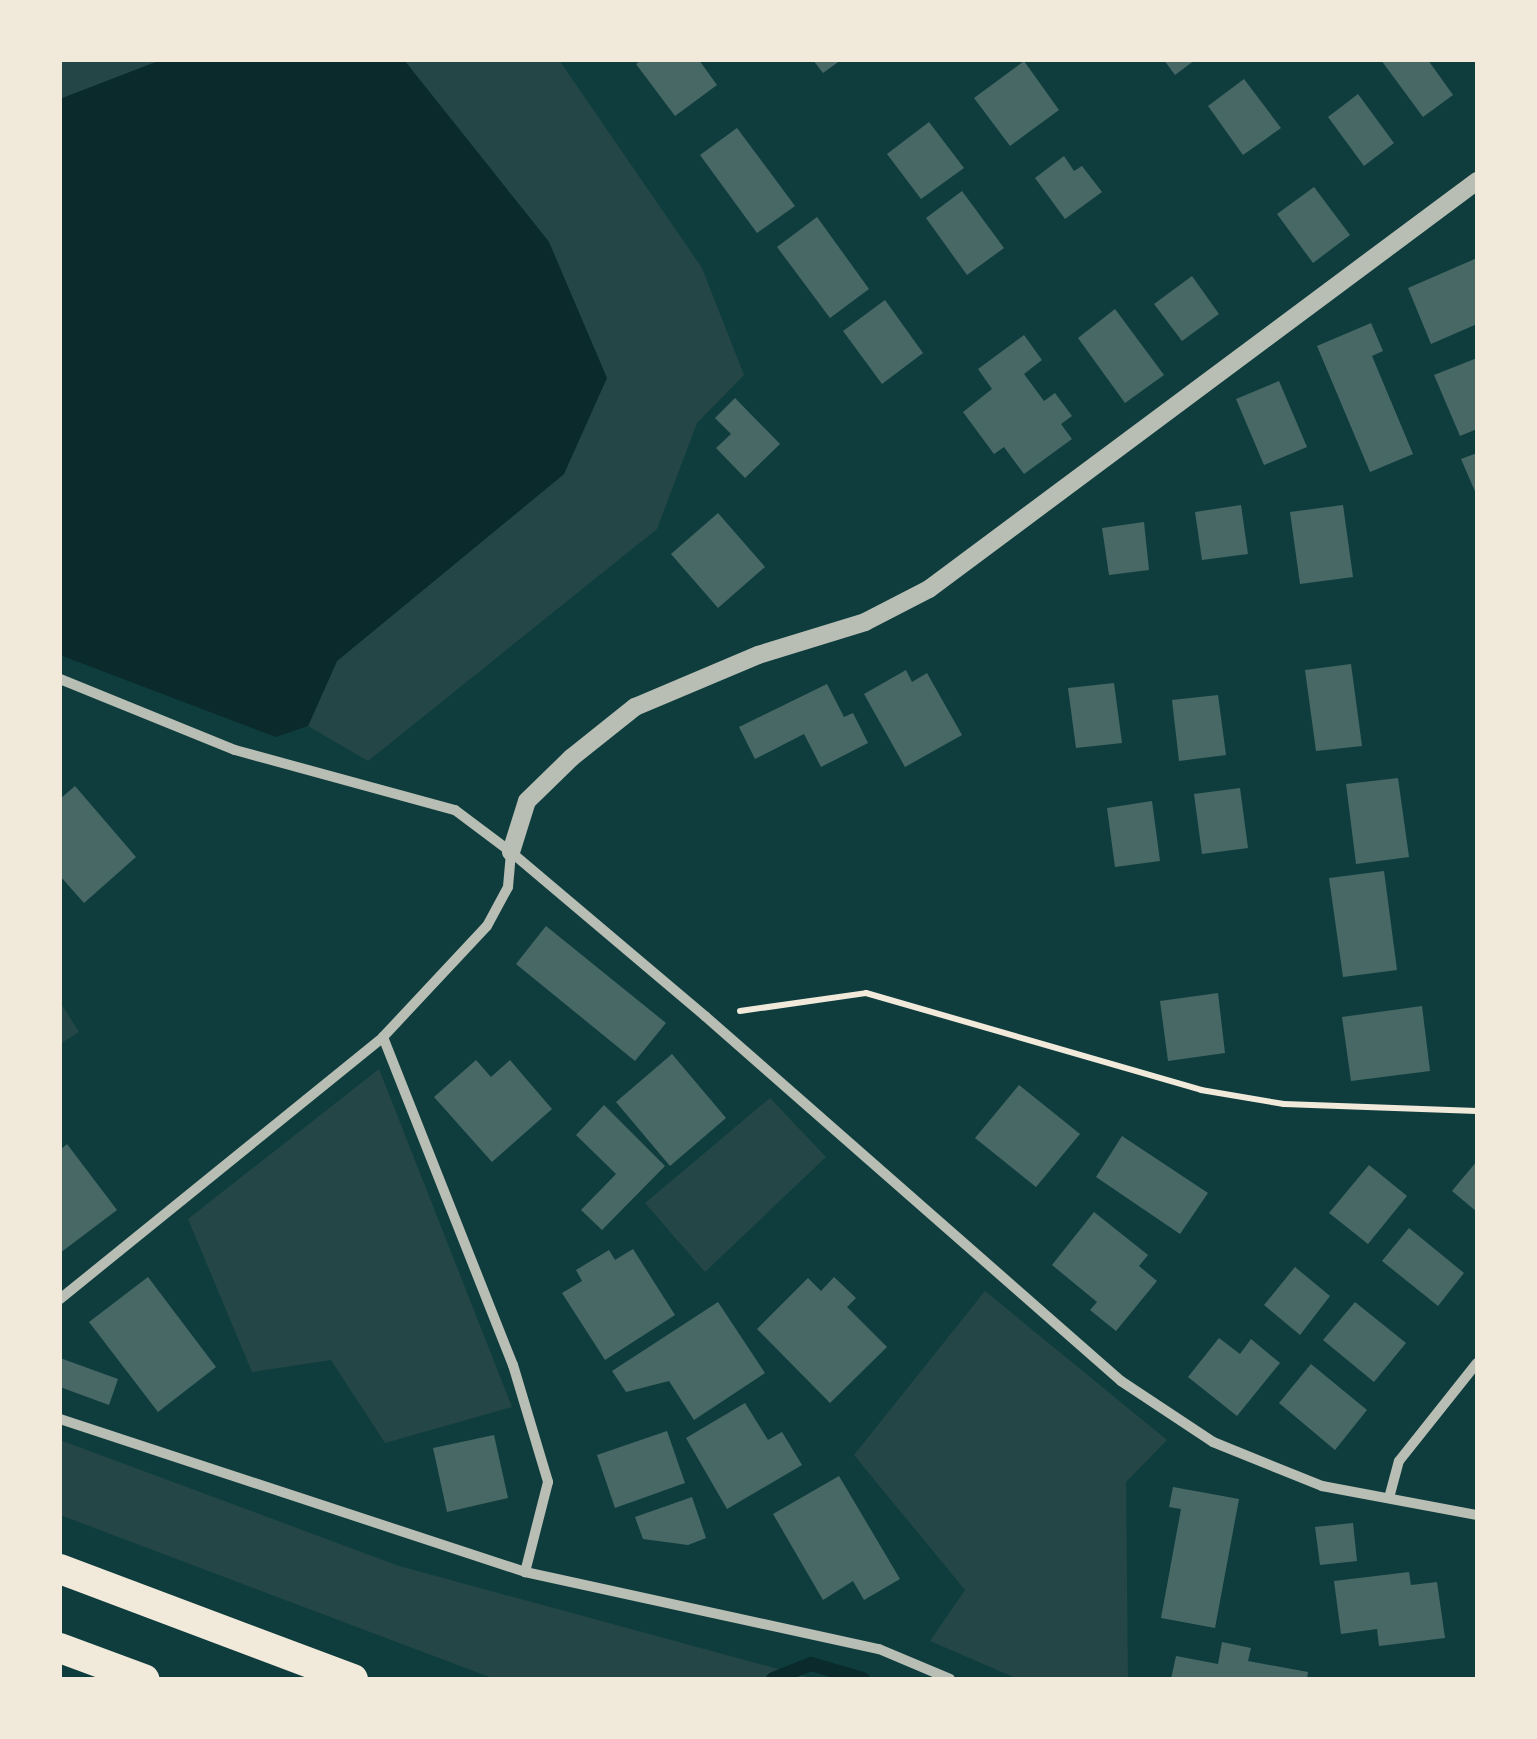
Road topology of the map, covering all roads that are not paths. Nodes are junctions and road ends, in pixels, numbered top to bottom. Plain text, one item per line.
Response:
1 (1477, 181) edge
2 (60, 679) edge
3 (511, 852) junction
4 (383, 1037) junction
5 (60, 1299) edge
6 (1477, 1363) edge
7 (60, 1419) edge
8 (1389, 1498) junction
9 (1477, 1514) edge
10 (60, 1569) edge
11 (525, 1572) junction
12 (60, 1648) edge
13 (144, 1679) edge
14 (352, 1679) edge
15 (950, 1679) edge

1 - 3 street
2 - 3 street
3 - 4 street
3 - 8 street
4 - 5 street
4 - 11 street
6 - 8 street
7 - 11 street
8 - 9 street
10 - 14 highway
11 - 15 street
12 - 13 highway

